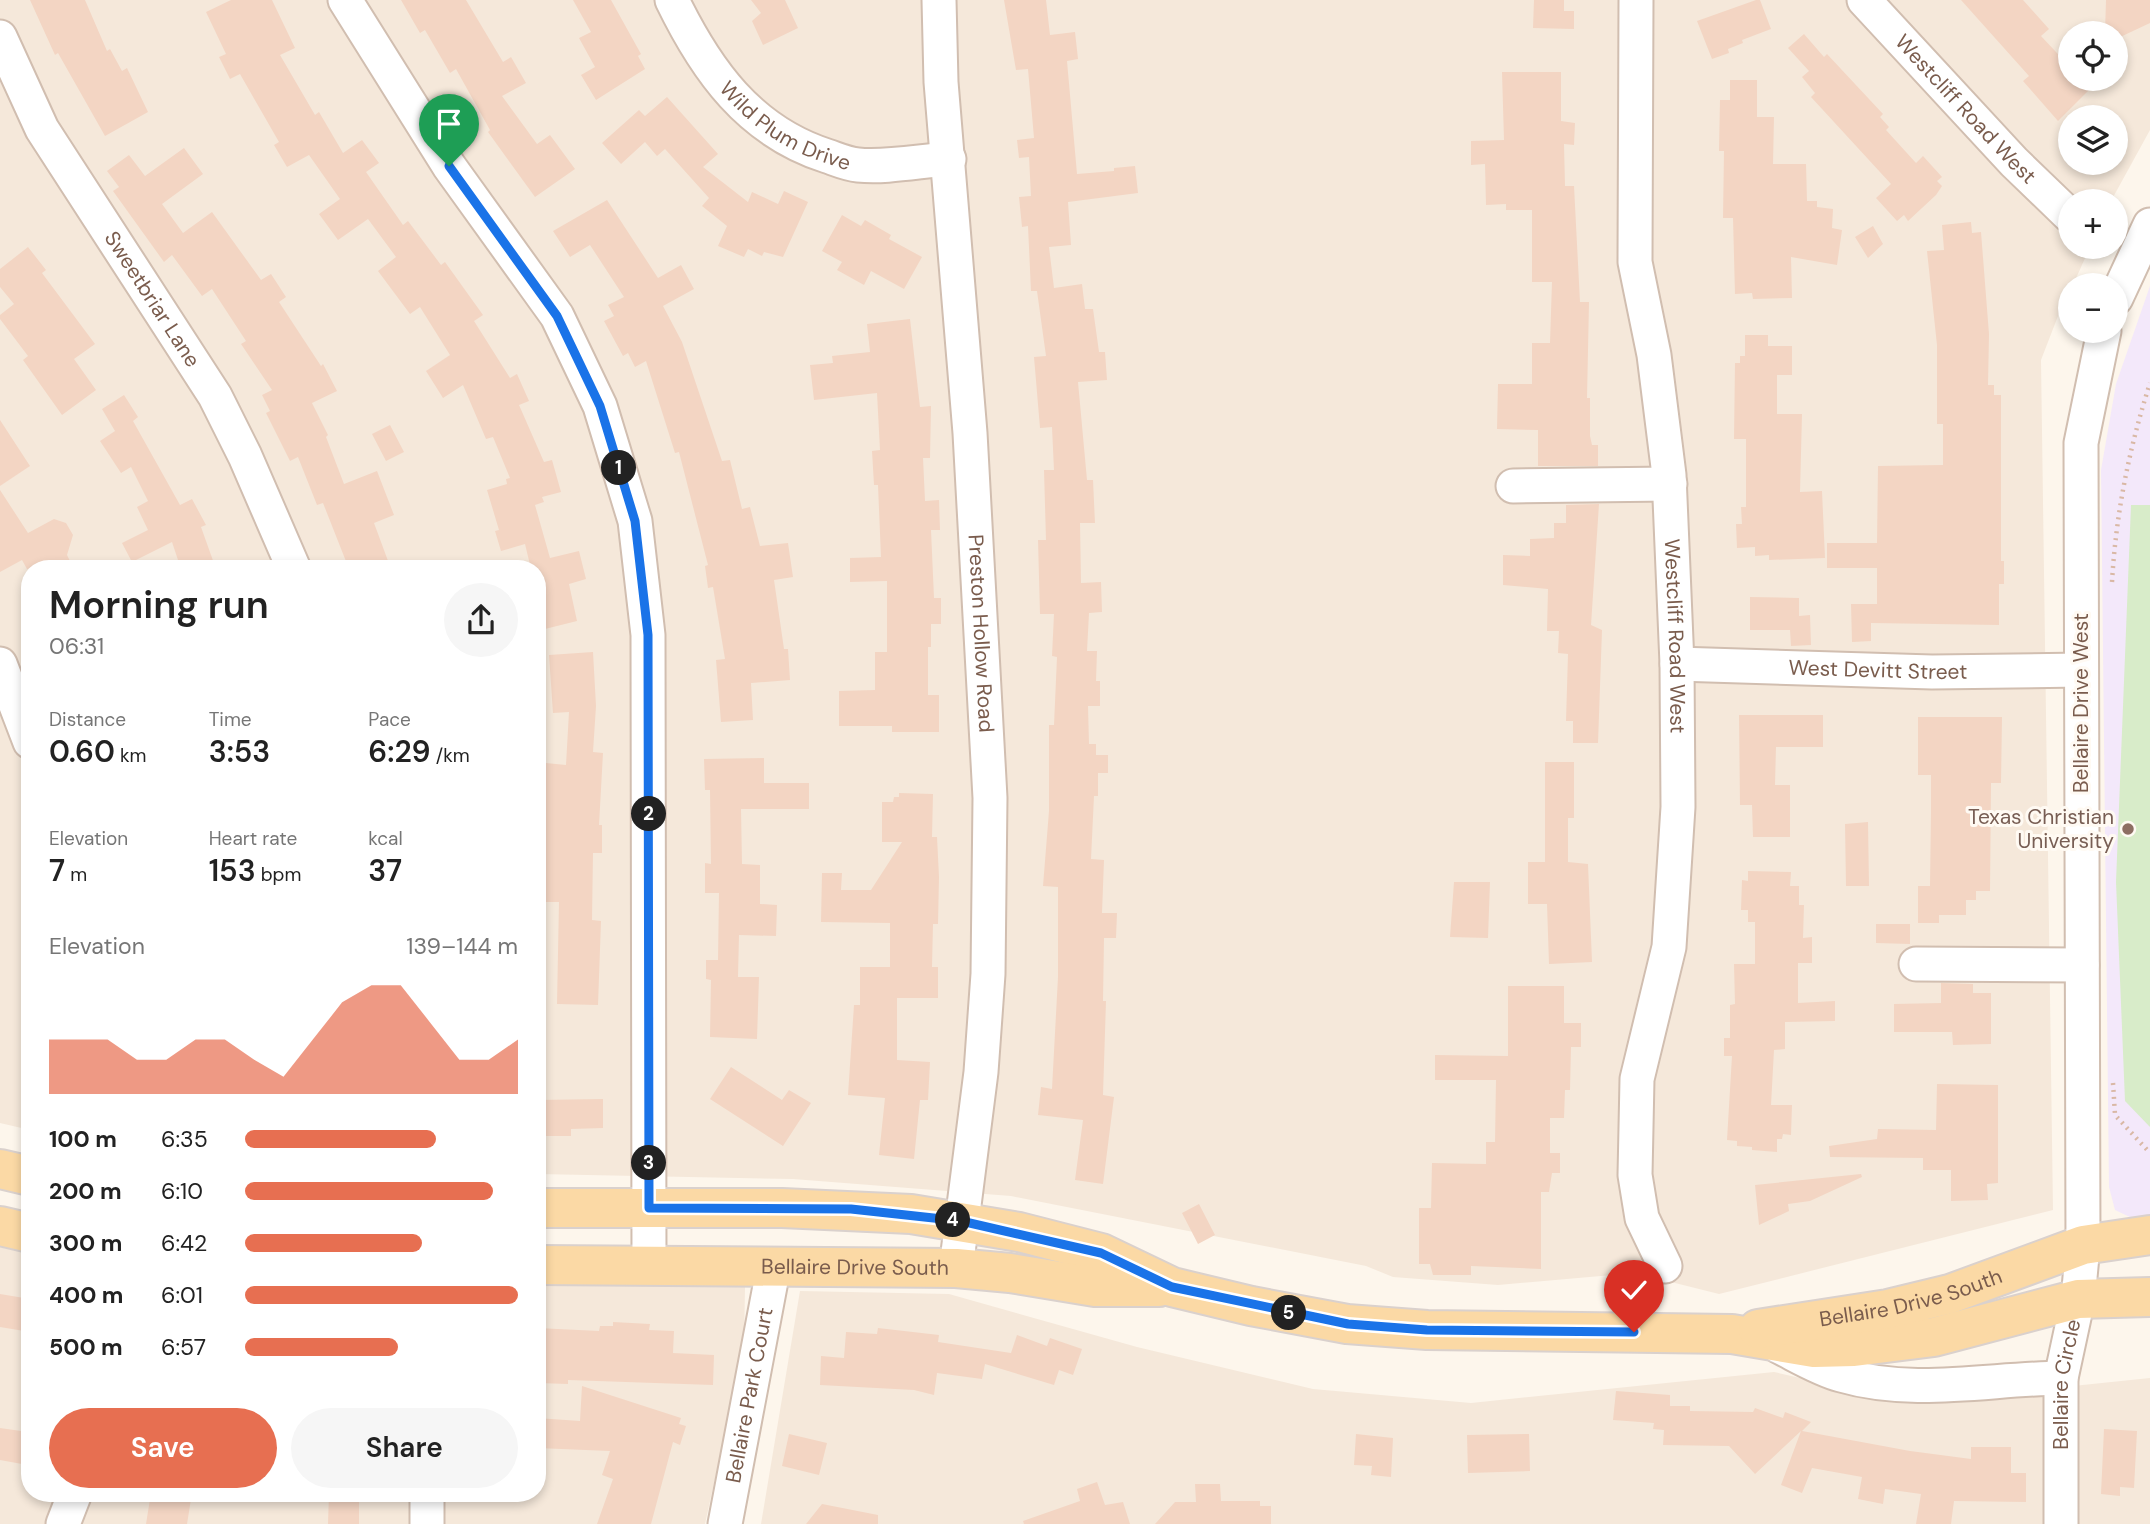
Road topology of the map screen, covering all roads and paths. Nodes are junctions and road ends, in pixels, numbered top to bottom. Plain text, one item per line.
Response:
1 (345, 0) edge
2 (672, 0) edge
3 (939, 0) edge
4 (1636, 0) edge
5 (1864, 0) edge
6 (0, 37) edge
7 (949, 159) junction
8 (2058, 204) edge
9 (2150, 225) edge
10 (2128, 249) edge
11 (2102, 343) edge
12 (2150, 383) edge
13 (1670, 484) junction
14 (1513, 486) dead end
15 (289, 560) edge
16 (2111, 592) dead end
17 (0, 664) edge
18 (1677, 664) junction
19 (2081, 670) junction
20 (21, 719) edge
21 (1916, 964) dead end
22 (2082, 965) junction
23 (2112, 1075) dead end
24 (2150, 1153) edge
25 (0, 1169) edge
26 (21, 1174) edge
27 (546, 1208) edge
28 (649, 1208) junction
29 (961, 1221) junction
30 (0, 1226) edge
31 (21, 1231) edge
32 (2150, 1235) edge
33 (2083, 1245) junction
34 (649, 1264) junction
35 (546, 1265) edge
36 (774, 1265) junction
37 (1665, 1266) dead end
38 (956, 1268) junction
39 (1172, 1287) junction
40 (2150, 1297) edge
41 (2077, 1299) junction
42 (1750, 1337) junction
43 (2061, 1378) junction
44 (72, 1502) edge
45 (427, 1502) edge
46 (64, 1524) edge
47 (427, 1524) edge
48 (725, 1524) edge
49 (2061, 1524) edge

1 - 28 street
2 - 7 street, Wild Plum Drive
3 - 7 street, Preston Hollow Road
4 - 13 street, Westcliff Road West
5 - 8 street, Westcliff Road West
6 - 15 street, Sweetbriar Lane
7 - 29 street, Preston Hollow Road
9 - 10 street
11 - 19 street, Bellaire Drive West
12 - 16 path
13 - 14 street
13 - 18 street, Westcliff Road West
17 - 20 street
18 - 19 street, West Devitt Street
18 - 37 street, Westcliff Road West
19 - 22 street, Bellaire Drive West
21 - 22 street
22 - 33 street, Bellaire Drive West
23 - 24 path
25 - 26 main road
27 - 28 main road, Bellaire Drive South
28 - 29 main road, Bellaire Drive South
28 - 34 street
29 - 38 street, Preston Hollow Road
29 - 39 main road, Bellaire Drive South
30 - 31 main road
32 - 33 main road, Bellaire Drive South
33 - 41 street, Bellaire Circle
33 - 42 main road, Bellaire Drive South
34 - 35 main road, Bellaire Drive South
34 - 36 main road, Bellaire Drive South
36 - 38 main road, Bellaire Drive South
36 - 48 street, Bellaire Park Court
38 - 39 main road, Bellaire Drive South
39 - 42 main road, Bellaire Drive South
40 - 41 main road, Bellaire Drive South
41 - 42 main road, Bellaire Drive South
41 - 43 street, Bellaire Circle
42 - 43 street, Bellaire Drive South
43 - 49 street, Bellaire Circle
44 - 46 street
45 - 47 street

